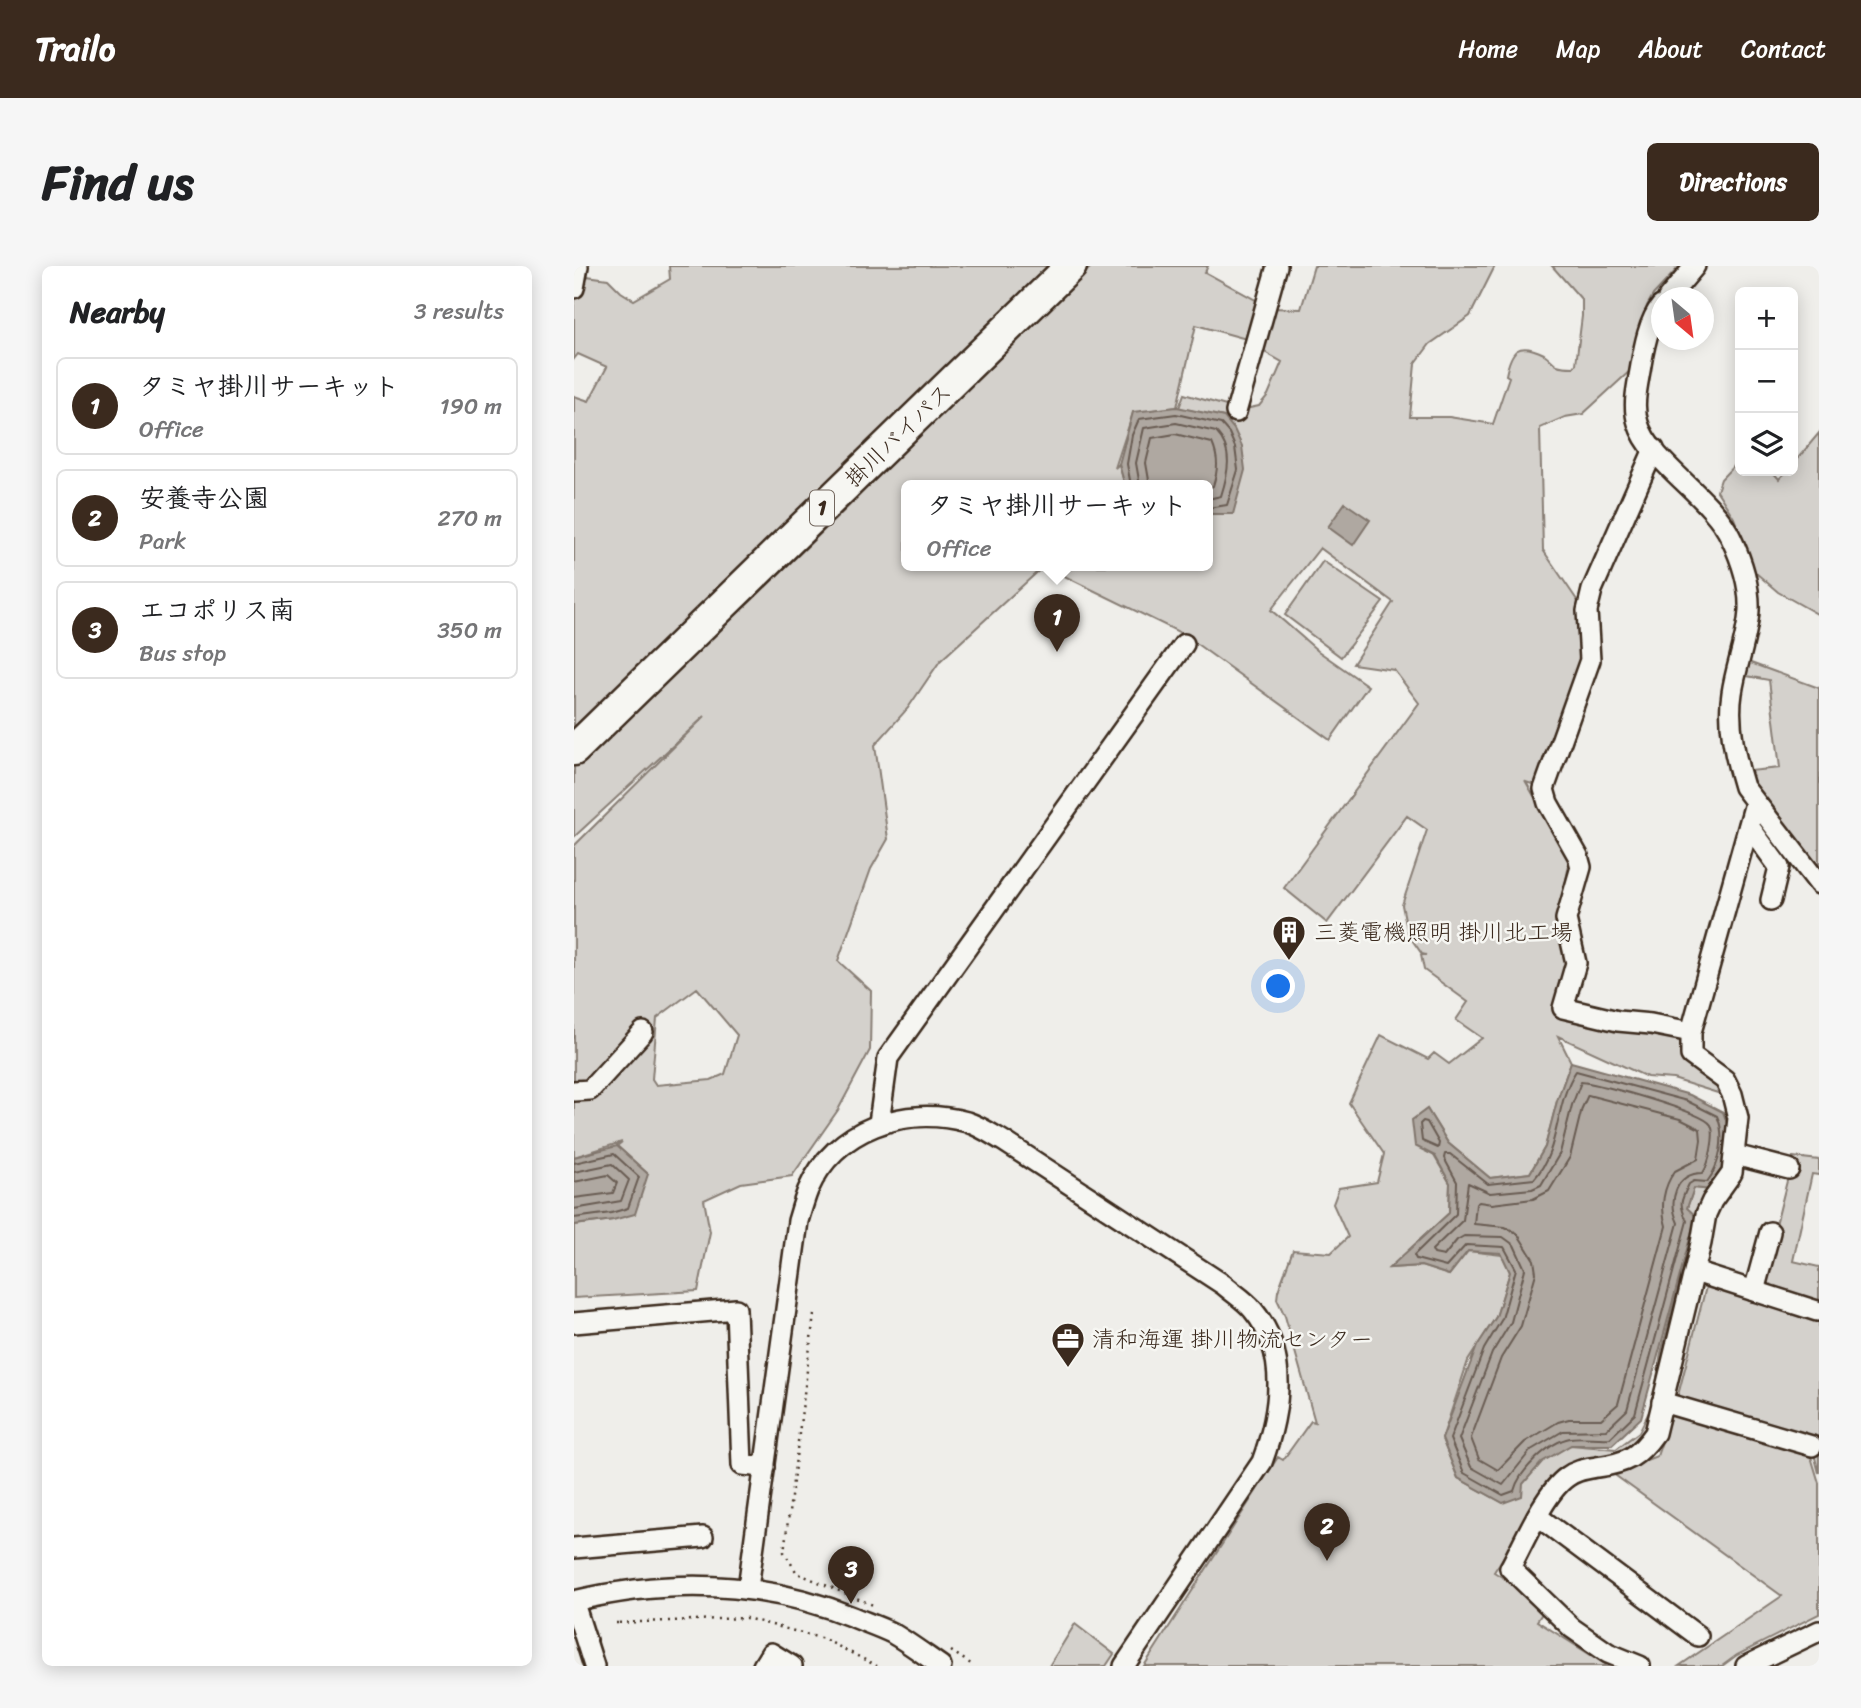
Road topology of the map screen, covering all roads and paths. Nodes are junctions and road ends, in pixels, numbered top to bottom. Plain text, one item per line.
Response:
1 (578, 266) edge
2 (1071, 266) edge
3 (1277, 266) edge
4 (1695, 266) edge
5 (1677, 287) edge
6 (574, 288) edge
7 (1651, 327) edge
8 (1236, 412) dead end
9 (1654, 449) junction
10 (1184, 644) dead end
11 (574, 750) edge
12 (1755, 803) junction
13 (1749, 826) junction
14 (1819, 884) edge
15 (1771, 900) dead end
16 (643, 1032) dead end
17 (1691, 1032) junction
18 (574, 1091) edge
19 (879, 1123) junction
20 (1735, 1155) junction
21 (1789, 1169) dead end
22 (1770, 1232) dead end
23 (1695, 1272) junction
24 (1754, 1291) junction
25 (1817, 1311) edge
26 (814, 1315) dead end
27 (574, 1323) edge
28 (1662, 1402) junction
29 (1812, 1446) dead end
30 (765, 1467) junction
31 (1537, 1516) junction
32 (703, 1537) dead end
33 (574, 1548) edge
34 (748, 1588) junction
35 (574, 1602) edge
36 (873, 1605) dead end
37 (618, 1623) dead end
38 (1819, 1630) edge
39 (1698, 1636) dead end
40 (942, 1644) dead end
41 (594, 1666) edge
42 (763, 1666) edge
43 (792, 1666) edge
44 (877, 1666) edge
45 (941, 1666) edge
46 (974, 1666) edge
47 (1124, 1666) edge
48 (1640, 1666) edge
49 (1746, 1666) edge

1 - 6 street
2 - 11 highway, 掛川バイパス / 1
3 - 8 street
4 - 5 street
7 - 9 street
9 - 12 street
9 - 17 street
10 - 19 street
12 - 13 street
12 - 14 street
13 - 15 street
13 - 17 street
16 - 18 street
17 - 20 street
19 - 30 street
19 - 47 street
20 - 21 street
20 - 23 street
22 - 24 street
23 - 24 street
23 - 28 street
24 - 25 street
26 - 36 path
27 - 30 street
28 - 29 street
28 - 31 street
30 - 34 street
31 - 39 street
31 - 48 street
32 - 33 street
34 - 35 street
34 - 45 street
35 - 41 street
37 - 44 path
38 - 49 street
40 - 46 path
42 - 43 street

